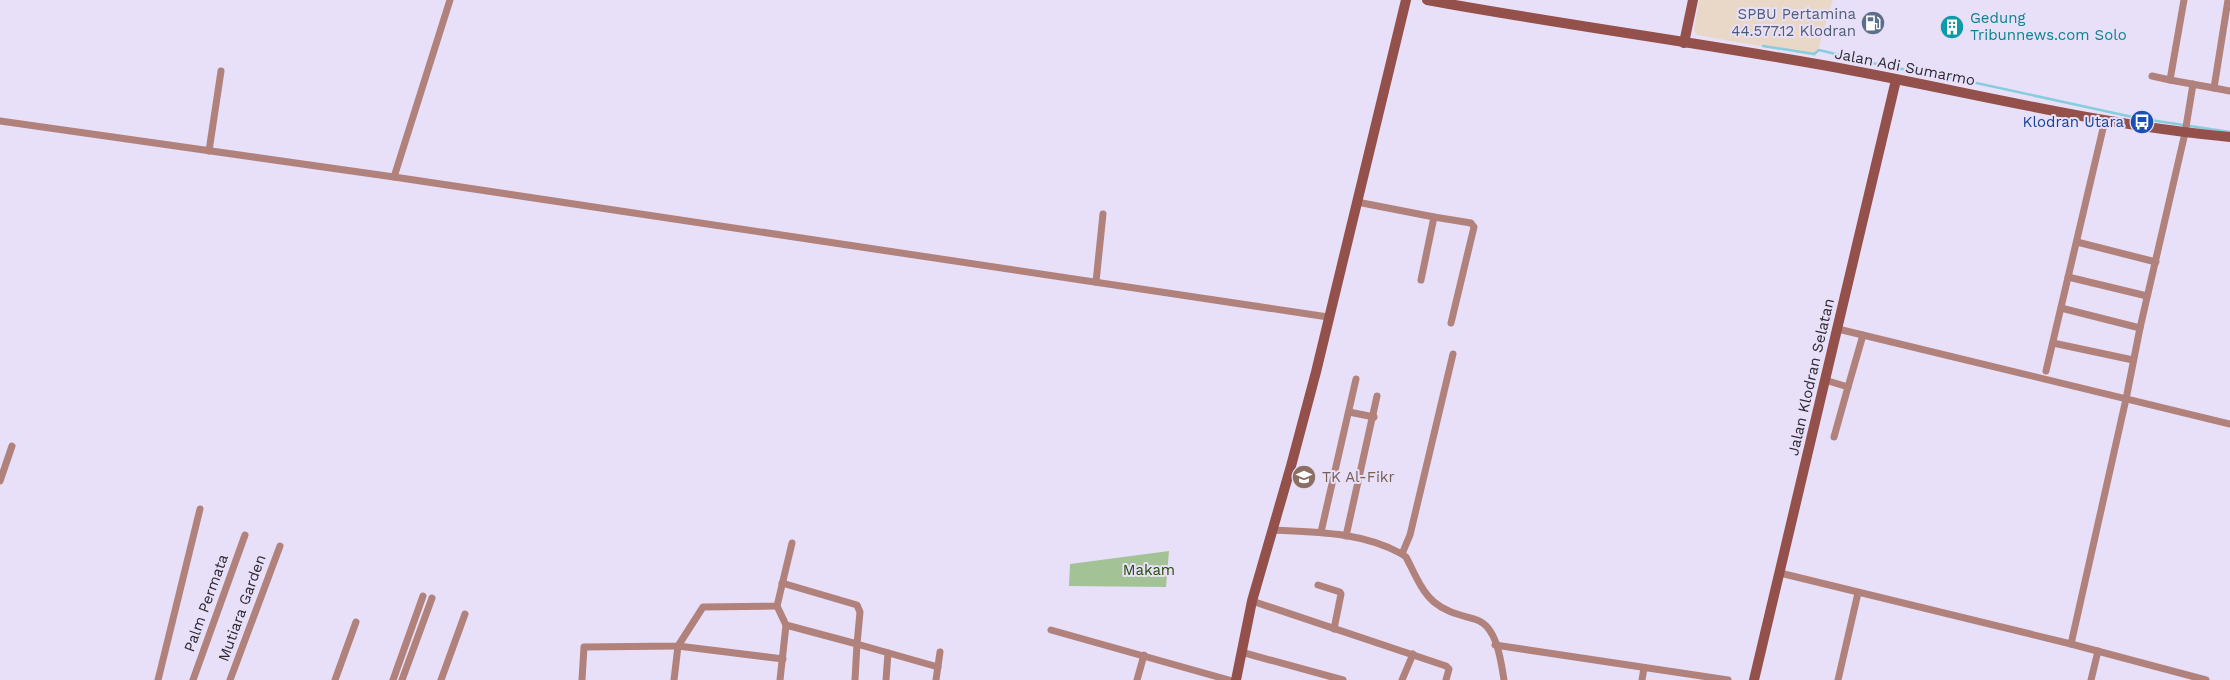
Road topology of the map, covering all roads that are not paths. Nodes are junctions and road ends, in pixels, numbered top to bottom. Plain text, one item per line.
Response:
1 (450, 0) edge
2 (1406, 0) edge
3 (1427, 0) edge
4 (1694, 0) edge
5 (2184, 0) edge
6 (2228, 0) edge
7 (1684, 43) junction
8 (221, 71) dead end
9 (2152, 76) dead end
10 (1896, 80) junction
11 (2170, 80) junction
12 (2193, 84) junction
13 (2214, 88) junction
14 (2230, 91) edge
15 (2105, 120) junction
16 (0, 121) edge
17 (2186, 127) junction
18 (2230, 137) edge
19 (209, 151) junction
20 (394, 177) junction
21 (1357, 202) junction
22 (1103, 214) dead end
23 (1434, 217) junction
24 (2077, 242) junction
25 (2156, 262) junction
26 (2068, 277) junction
27 (1422, 280) dead end
28 (1096, 282) junction
29 (2147, 296) junction
30 (2061, 308) junction
31 (1328, 316) junction
32 (1451, 323) dead end
33 (2140, 328) junction
34 (1838, 329) junction
35 (1863, 335) junction
36 (2053, 343) junction
37 (1454, 354) dead end
38 (2133, 360) junction
39 (2046, 371) dead end
40 (1356, 379) dead end
41 (1826, 380) junction
42 (1848, 387) junction
43 (1378, 396) dead end
44 (2126, 399) junction
45 (1349, 412) junction
46 (1374, 416) junction
47 (2230, 424) edge
48 (1834, 437) dead end
49 (12, 446) dead end
50 (0, 481) edge
51 (200, 509) dead end
52 (1272, 530) junction
53 (1321, 532) junction
54 (245, 535) dead end
55 (1346, 536) junction
56 (792, 543) dead end
57 (280, 546) dead end
58 (1402, 554) junction
59 (1780, 574) junction
60 (782, 583) junction
61 (1318, 585) dead end
62 (1858, 593) junction
63 (423, 596) dead end
64 (432, 598) dead end
65 (1252, 601) junction
66 (777, 606) junction
67 (465, 614) dead end
68 (356, 622) dead end
69 (786, 625) junction
70 (1334, 629) junction
71 (1051, 630) dead end
72 (857, 644) junction
73 (2071, 644) junction
74 (1496, 645) junction
75 (678, 646) junction
76 (2098, 651) junction
77 (940, 652) dead end
78 (1241, 652) junction
79 (888, 653) junction
80 (1412, 654) junction
81 (1144, 655) junction
82 (783, 658) junction
83 (938, 667) junction
84 (1644, 668) junction
85 (1702, 678) edge
86 (2201, 679) edge
87 (158, 680) edge
88 (193, 680) edge
89 (230, 680) edge
90 (335, 680) edge
91 (393, 680) edge
92 (402, 680) edge
93 (441, 680) edge
94 (582, 680) edge
95 (674, 680) edge
96 (780, 680) edge
97 (855, 680) edge
98 (886, 680) edge
99 (936, 680) edge
100 (1137, 680) edge
101 (1229, 680) edge
102 (1236, 680) edge
103 (1343, 680) edge
104 (1402, 680) edge
105 (1446, 680) edge
106 (1504, 680) edge
107 (1642, 680) edge
108 (1728, 680) edge
109 (1754, 680) edge
110 (1838, 680) edge
111 (2091, 680) edge

1 - 20 street
2 - 21 main road
3 - 7 main road, Jalan Adi Sumarmo
4 - 7 main road
5 - 11 street
6 - 13 street
7 - 10 main road, Jalan Adi Sumarmo
8 - 19 street
9 - 11 street
10 - 15 main road, Jalan Adi Sumarmo
10 - 34 main road, Jalan Klodran Selatan
11 - 12 street
12 - 13 street
12 - 17 street
13 - 14 street
15 - 17 main road, Jalan Adi Sumarmo
15 - 24 street
16 - 19 street
17 - 18 main road, Jalan Adi Sumarmo
17 - 25 street
19 - 20 street
20 - 28 street
21 - 23 street
21 - 31 main road
22 - 28 street
23 - 27 street
23 - 32 street
24 - 25 street
24 - 26 street
25 - 29 street
26 - 29 street
26 - 30 street
28 - 31 street
29 - 33 street
30 - 33 street
30 - 36 street
31 - 52 main road
33 - 38 street
34 - 35 street
34 - 41 main road, Jalan Klodran Selatan
35 - 42 street
35 - 44 street
36 - 38 street
36 - 39 street
37 - 58 street
38 - 44 street
40 - 45 street
41 - 42 street
41 - 59 main road, Jalan Klodran Selatan
42 - 48 street
43 - 46 street
44 - 47 street
44 - 73 street
45 - 46 street
45 - 53 street
46 - 55 street
49 - 50 street
51 - 87 street
52 - 53 street
52 - 65 main road
53 - 55 street
54 - 88 street, Palm Permata
55 - 58 street
56 - 60 street
57 - 89 street, Mutiara Garden
58 - 74 street
59 - 62 street
59 - 109 main road, Jalan Klodran Selatan
60 - 66 street
60 - 72 street
61 - 70 street
62 - 73 street
62 - 110 street
63 - 91 street
64 - 92 street
65 - 70 street
65 - 78 main road
66 - 69 street
66 - 75 street
67 - 93 street
68 - 90 street
69 - 72 street
69 - 82 street
70 - 80 street
71 - 81 street
72 - 79 street
72 - 97 street
73 - 76 street
74 - 84 street
74 - 106 street
75 - 82 street
75 - 94 street
75 - 95 street
76 - 86 street
76 - 111 street
77 - 83 street
78 - 102 main road
78 - 103 street
79 - 83 street
79 - 98 street
80 - 104 street
80 - 105 street
81 - 100 street
81 - 101 street
82 - 96 street
83 - 99 street
84 - 85 street
84 - 107 street
85 - 108 street

